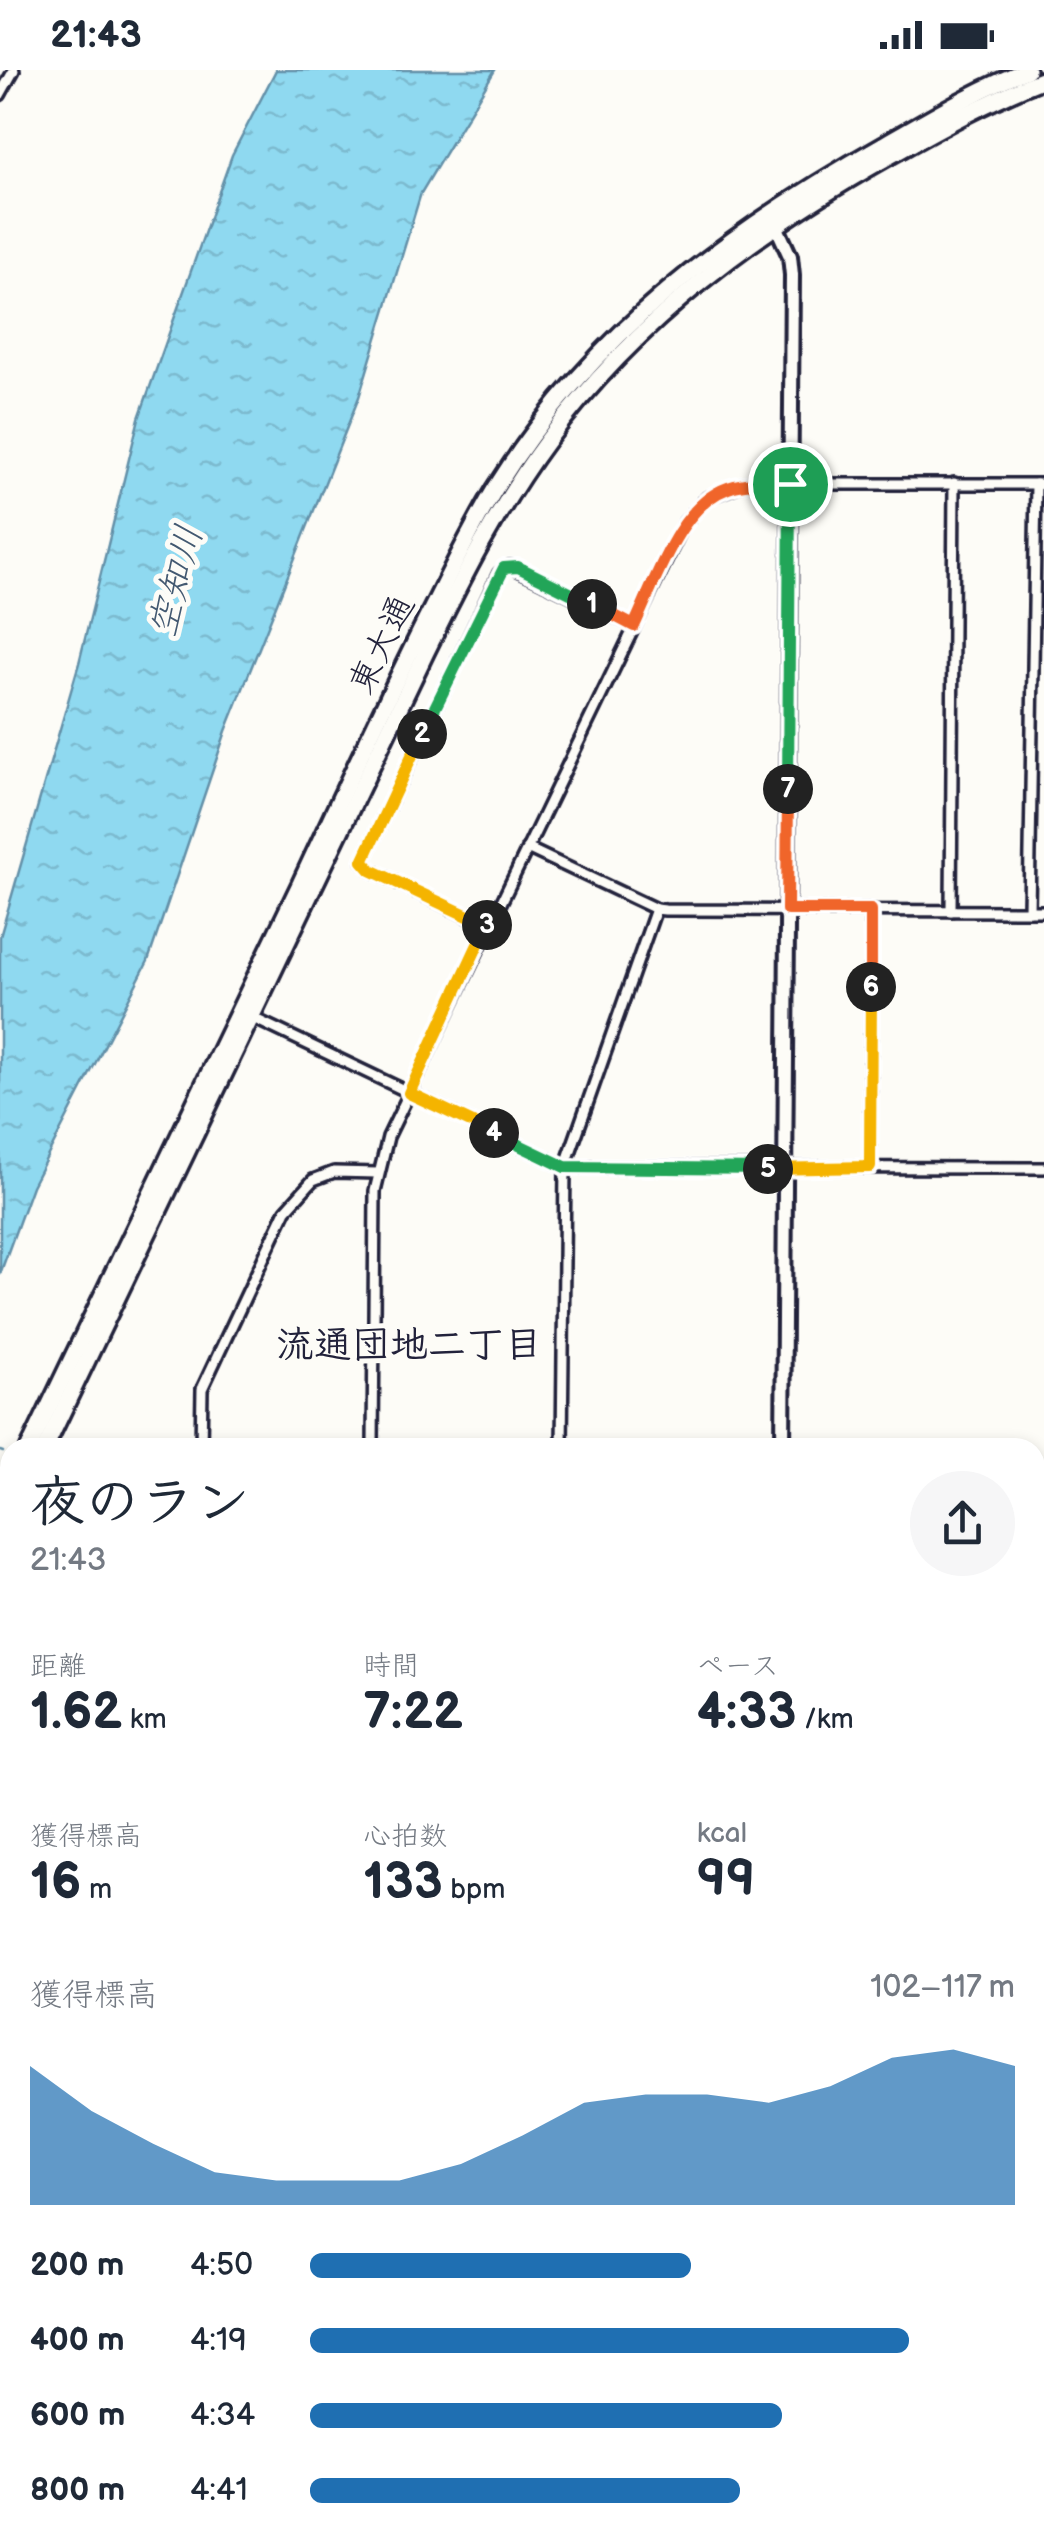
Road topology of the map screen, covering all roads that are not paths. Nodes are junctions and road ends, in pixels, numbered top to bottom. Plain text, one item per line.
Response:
1 (14, 70) edge
2 (1026, 70) edge
3 (1044, 79) edge
4 (0, 95) edge
5 (772, 218) junction
6 (790, 484) junction
7 (954, 484) junction
8 (1040, 484) edge
9 (634, 626) junction
10 (527, 848) junction
11 (656, 909) junction
12 (787, 910) junction
13 (871, 910) junction
14 (951, 910) junction
15 (1029, 911) junction
16 (1044, 911) edge
17 (489, 926) junction
18 (245, 1015) junction
19 (409, 1093) junction
20 (565, 1167) junction
21 (785, 1167) junction
22 (870, 1167) junction
23 (1044, 1168) edge
24 (378, 1172) junction
25 (35, 1438) edge
26 (50, 1438) edge
27 (201, 1438) edge
28 (373, 1438) edge
29 (562, 1438) edge
30 (783, 1438) edge

1 - 4 street
2 - 5 highway, 東大通
3 - 5 highway, 東大通
5 - 6 street
5 - 18 highway, 東大通
6 - 7 street
6 - 9 street
6 - 12 street
7 - 8 street
7 - 14 street
8 - 15 street
9 - 10 street
9 - 17 street
10 - 11 street
10 - 17 street
11 - 12 street
11 - 20 street
12 - 13 street
12 - 21 street
13 - 14 street
13 - 22 street
14 - 15 street
15 - 16 street
17 - 19 street
18 - 19 street
18 - 25 highway, 東大通
18 - 26 highway, 東大通
19 - 20 street
19 - 24 street
20 - 21 street
20 - 29 street
21 - 22 street
21 - 30 street
22 - 23 street
24 - 27 street
24 - 28 street

